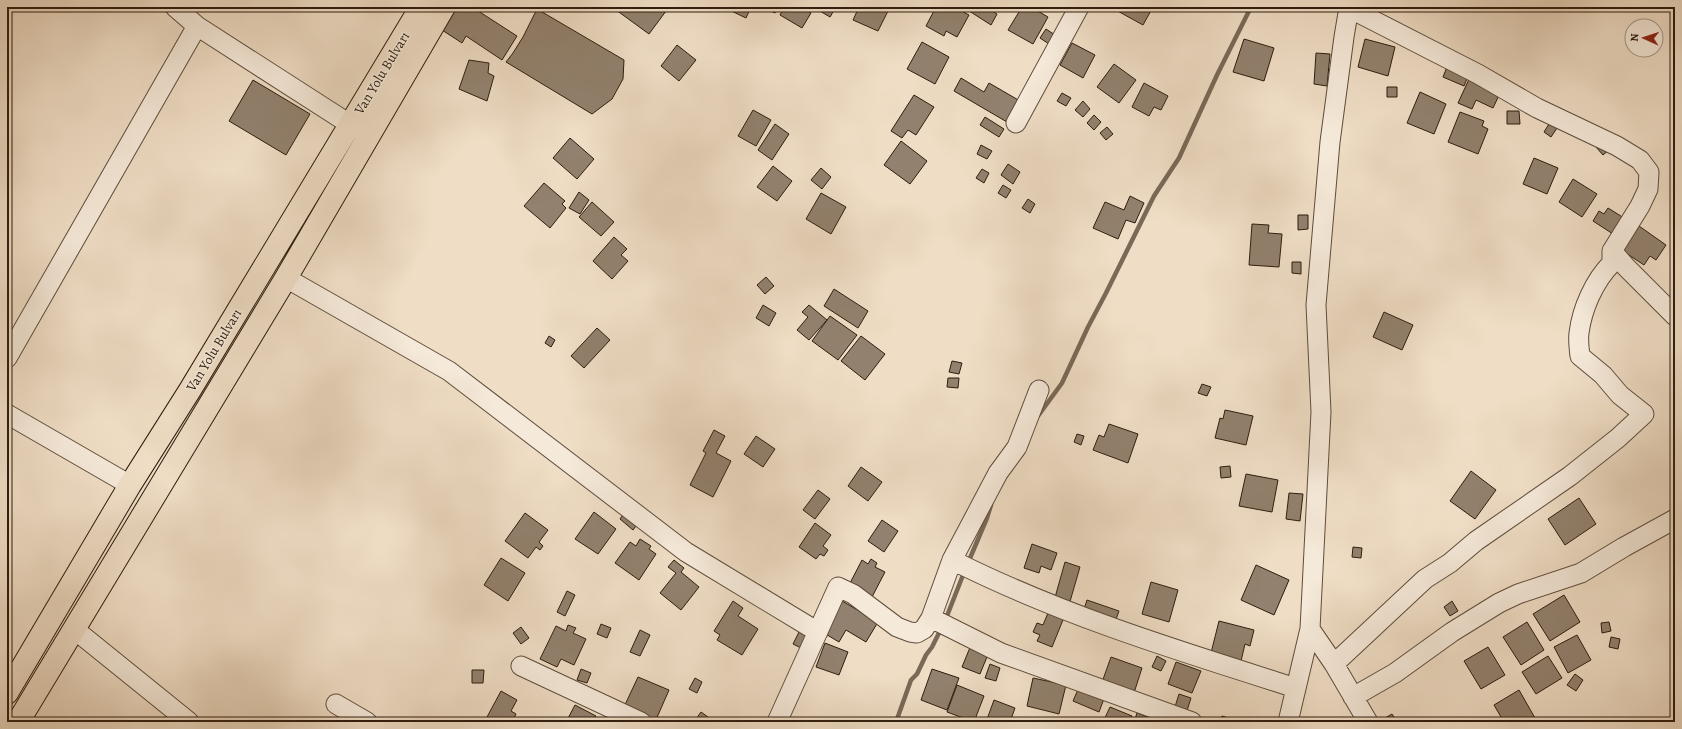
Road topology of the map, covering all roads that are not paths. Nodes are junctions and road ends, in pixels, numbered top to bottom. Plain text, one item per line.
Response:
1 (175, 7) edge
2 (421, 7) edge
3 (444, 7) edge
4 (1079, 7) edge
5 (1349, 8) edge
6 (197, 26) junction
7 (1016, 123) dead end
8 (351, 125) junction
9 (1612, 251) junction
10 (286, 278) junction
11 (1675, 316) edge
12 (7, 358) edge
13 (1040, 390) dead end
14 (7, 414) edge
15 (130, 485) junction
16 (1675, 519) edge
17 (952, 560) junction
18 (932, 618) junction
19 (74, 629) junction
20 (1310, 629) junction
21 (818, 632) junction
22 (1334, 664) junction
23 (521, 666) dead end
24 (1296, 688) junction
25 (7, 693) edge
26 (1353, 697) junction
27 (336, 704) dead end
28 (18, 722) edge
29 (189, 722) edge
30 (367, 722) edge
31 (641, 722) edge
32 (777, 722) edge
33 (1192, 722) edge
34 (1288, 722) edge
35 (1368, 722) edge

1 - 6 street
2 - 8 main road, Van Yolu Bulvarı
3 - 10 main road
4 - 7 street
5 - 9 street
5 - 20 street
6 - 8 street
6 - 12 street
8 - 15 main road, Van Yolu Bulvarı
9 - 11 street
9 - 22 street
10 - 19 main road
10 - 21 street
13 - 17 street
14 - 15 street
15 - 25 main road, Van Yolu Bulvarı
16 - 26 street
17 - 18 street
17 - 24 street
18 - 21 street
18 - 33 street
19 - 28 main road
19 - 29 street
20 - 22 street
20 - 24 street
21 - 32 street
22 - 26 street
23 - 31 street
24 - 34 street
26 - 35 street
27 - 30 street

